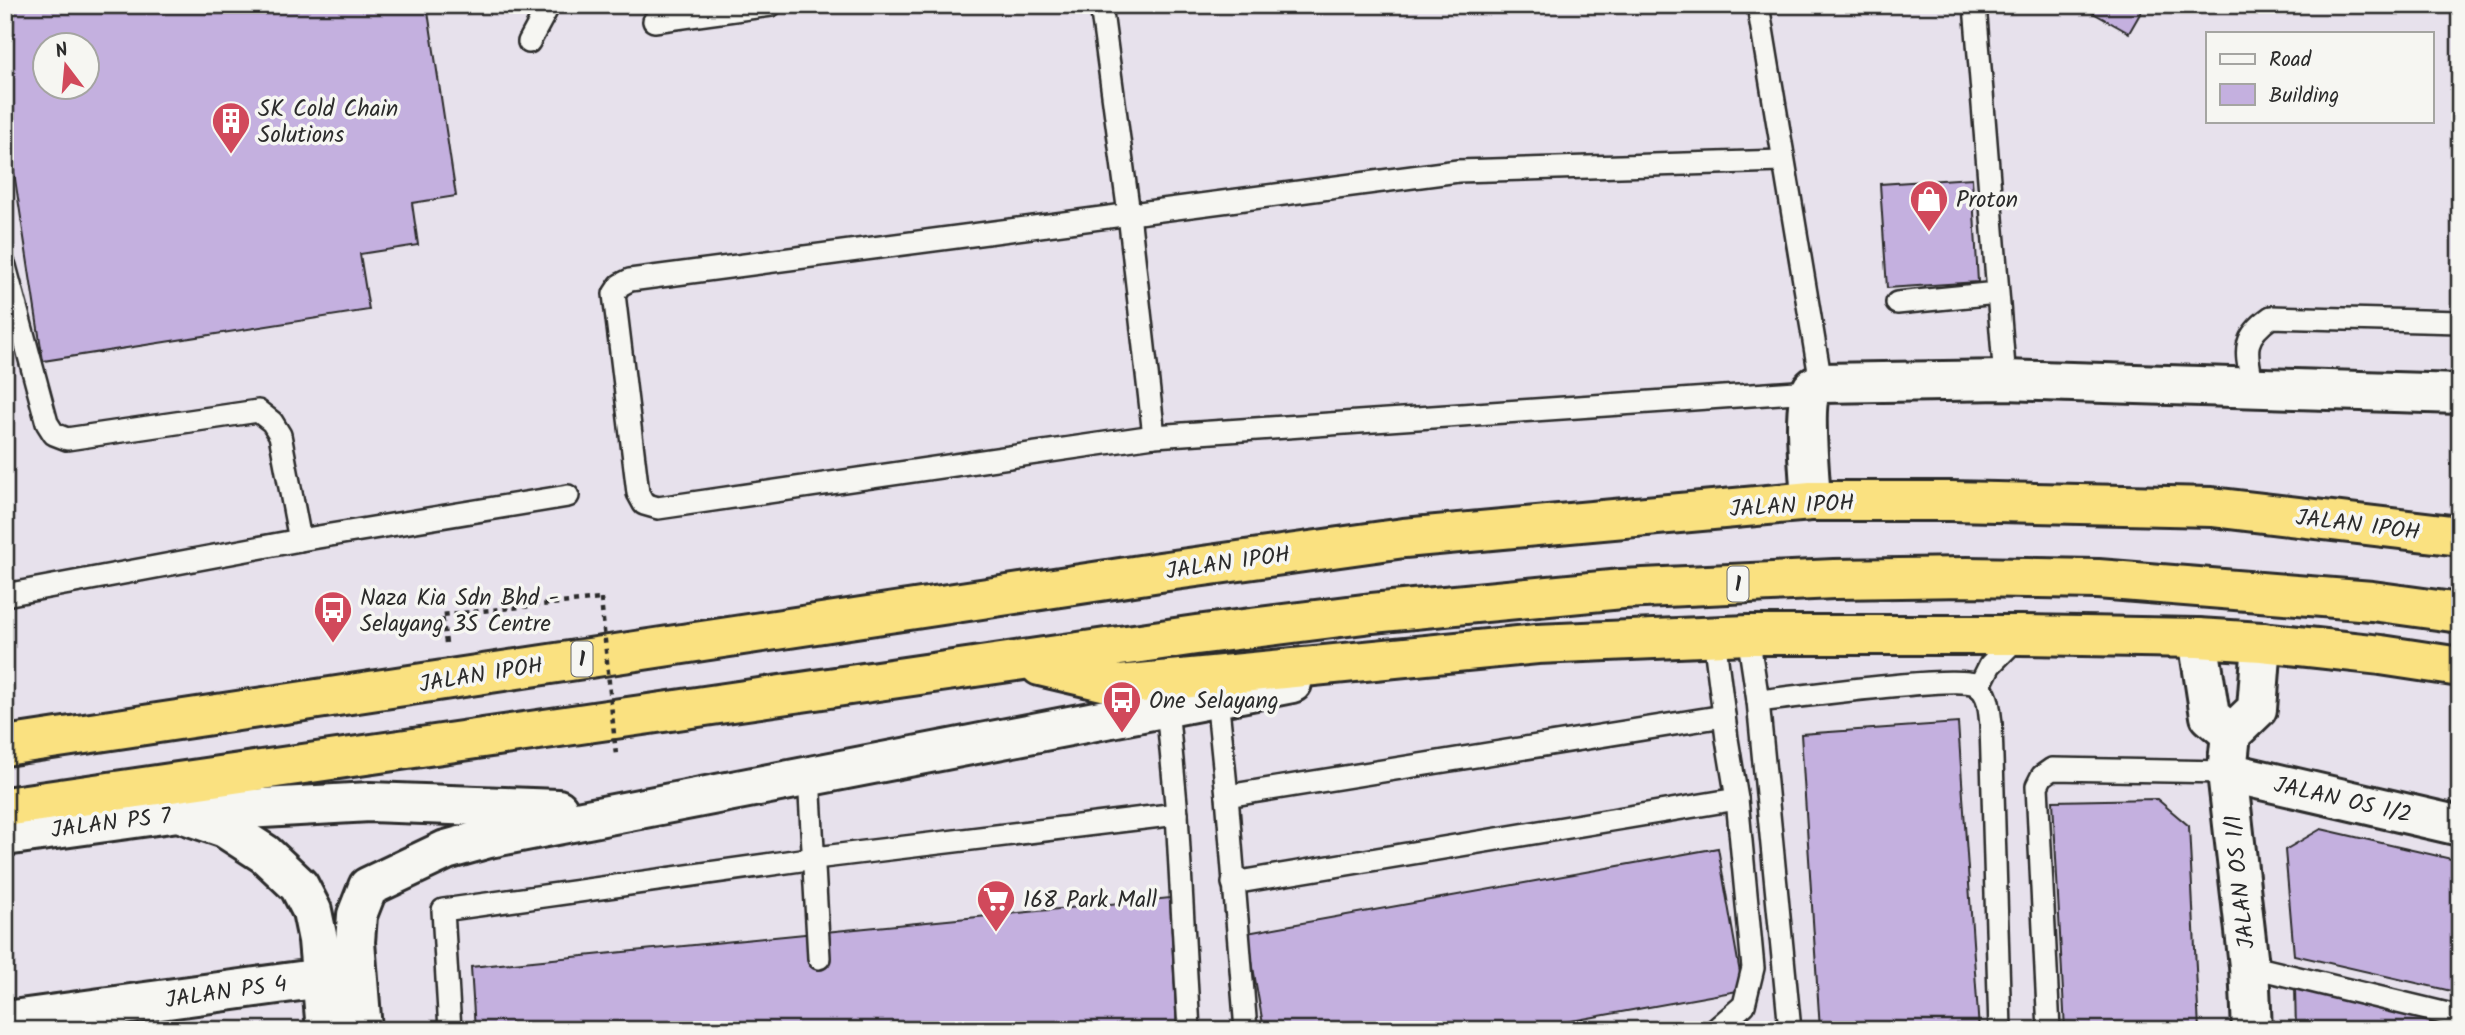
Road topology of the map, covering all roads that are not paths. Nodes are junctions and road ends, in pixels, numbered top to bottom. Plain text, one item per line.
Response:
1 (549, 5) edge
2 (771, 5) edge
3 (1101, 5) edge
4 (1758, 5) edge
5 (1975, 5) edge
6 (654, 21) dead end
7 (529, 42) dead end
8 (1782, 161) junction
9 (1129, 214) junction
10 (5, 266) edge
11 (1997, 293) junction
12 (1897, 303) dead end
13 (2460, 322) edge
14 (2005, 380) junction
15 (1816, 387) junction
16 (2253, 388) junction
17 (2460, 394) edge
18 (1154, 436) junction
19 (568, 496) dead end
20 (1811, 501) junction
21 (2460, 536) edge
22 (300, 540) junction
23 (5, 595) edge
24 (2460, 613) edge
25 (2020, 635) junction
26 (1731, 636) junction
27 (2198, 638) junction
28 (2262, 642) junction
29 (1452, 652) junction
30 (1018, 661) junction
31 (2460, 667) edge
32 (1979, 687) junction
33 (1217, 697) junction
34 (1758, 702) junction
35 (1167, 707) junction
36 (1724, 716) junction
37 (2231, 734) junction
38 (5, 746) edge
39 (2227, 772) junction
40 (809, 776) junction
41 (1227, 796) junction
42 (1737, 799) junction
43 (5, 807) edge
44 (627, 811) junction
45 (178, 812) junction
46 (1177, 814) junction
47 (2460, 826) edge
48 (5, 836) edge
49 (815, 858) junction
50 (1234, 884) junction
51 (819, 958) dead end
52 (2249, 966) junction
53 (322, 978) junction
54 (2460, 1017) edge
55 (5, 1021) edge
56 (326, 1030) edge
57 (362, 1030) edge
58 (450, 1030) edge
59 (1189, 1030) edge
60 (1246, 1030) edge
61 (1715, 1030) edge
62 (1790, 1030) edge
63 (2000, 1030) edge
64 (2049, 1030) edge
65 (2252, 1030) edge

1 - 7 lane
2 - 6 lane
3 - 9 lane
4 - 8 lane
5 - 11 lane
8 - 9 lane
8 - 15 lane
9 - 18 lane
9 - 18 lane
10 - 22 lane
11 - 12 lane
11 - 14 lane
13 - 16 lane
14 - 15 street
14 - 16 street
15 - 18 lane
15 - 20 street
16 - 17 street
19 - 22 lane
20 - 21 highway, JALAN IPOH / 1
20 - 38 highway, JALAN IPOH / 1
22 - 23 lane
24 - 30 highway, 1
25 - 26 highway
25 - 27 highway
25 - 32 lane
26 - 29 highway
26 - 34 lane
26 - 36 lane
27 - 28 highway
27 - 37 street
28 - 31 highway
28 - 37 street
29 - 30 highway
29 - 33 street
30 - 43 highway, 1
32 - 34 lane
32 - 63 lane
33 - 35 street
33 - 41 lane
34 - 62 lane
35 - 40 street
35 - 46 lane
36 - 41 lane
36 - 42 lane
37 - 39 street, JALAN OS 1/1
39 - 47 street, JALAN OS 1/2
39 - 52 street, JALAN OS 1/1
39 - 64 lane
40 - 44 street
40 - 49 lane
41 - 50 lane
42 - 50 lane
42 - 61 lane
44 - 45 street
44 - 57 street
45 - 48 street, JALAN PS 7
45 - 53 street, JALAN PS 7
46 - 49 lane
46 - 59 lane
49 - 51 lane
49 - 58 lane
50 - 60 lane
52 - 54 lane
52 - 65 street, JALAN OS 1/1
53 - 55 street, JALAN PS 4
53 - 56 street, JALAN PS 7

